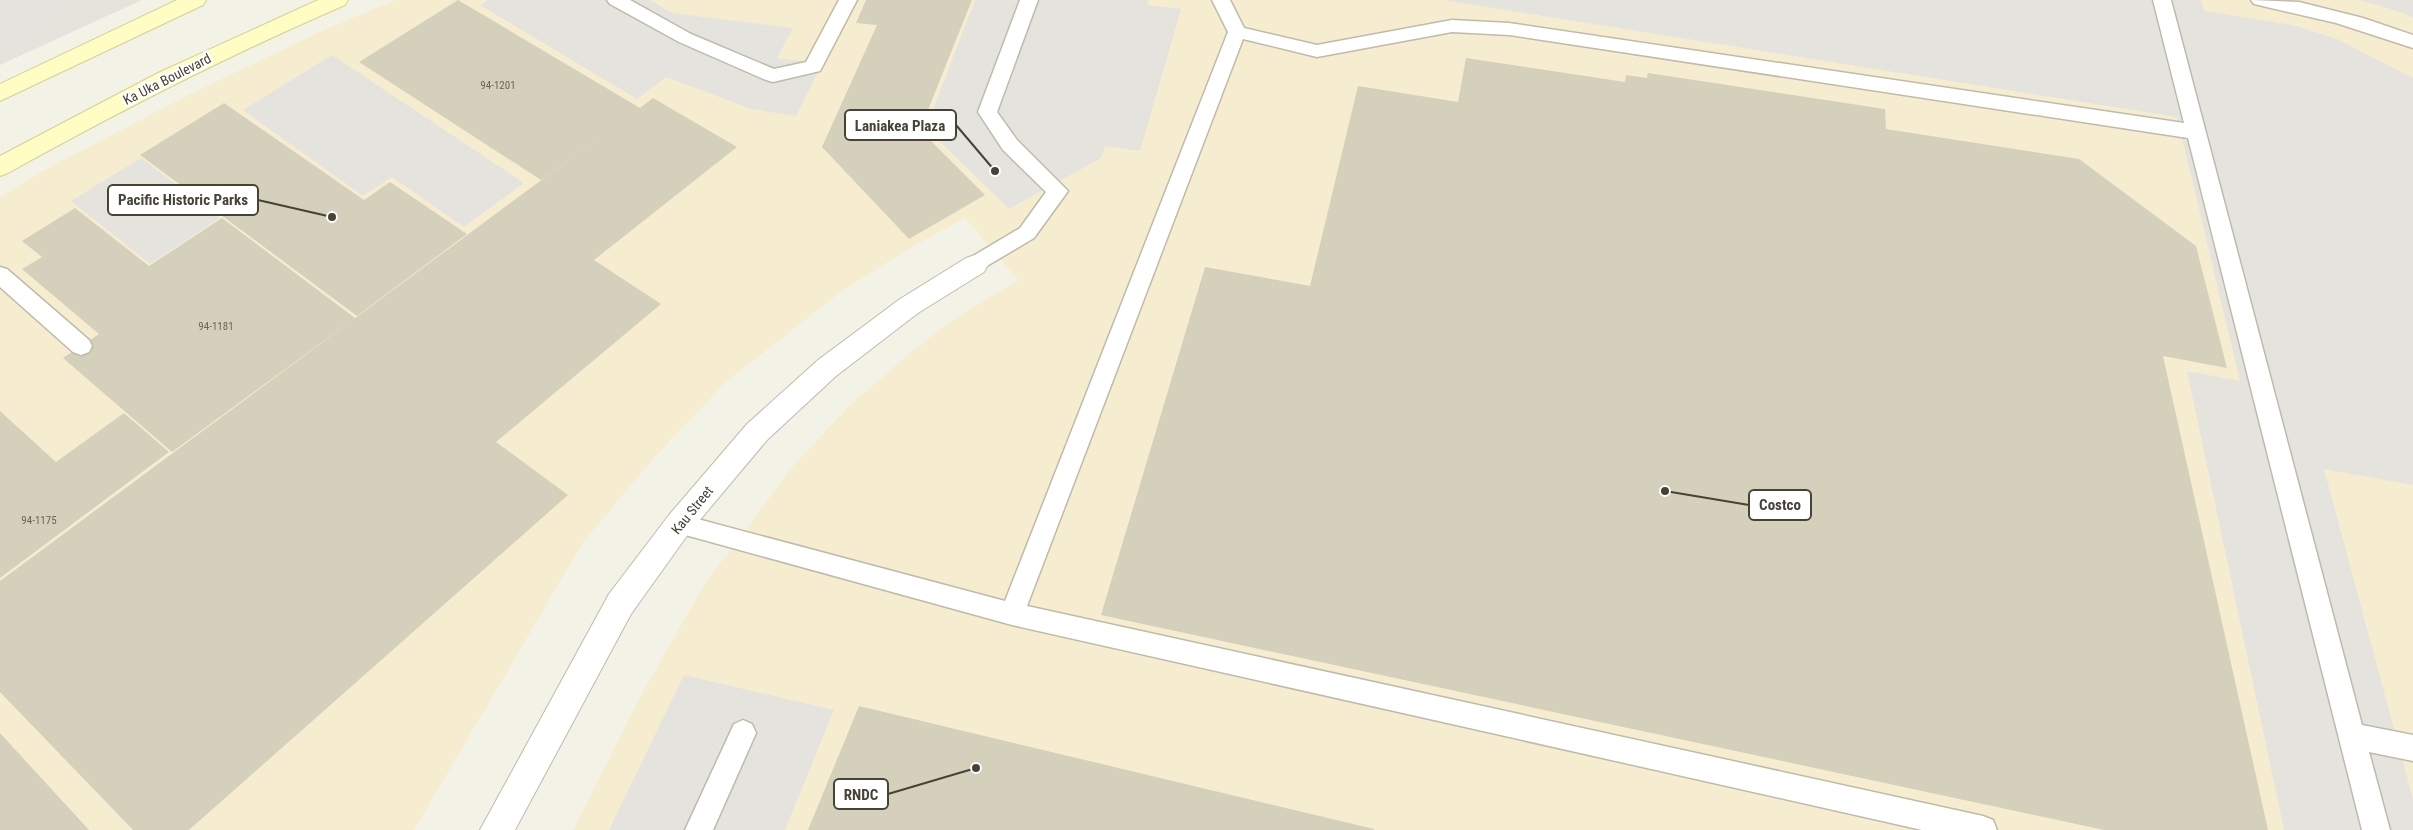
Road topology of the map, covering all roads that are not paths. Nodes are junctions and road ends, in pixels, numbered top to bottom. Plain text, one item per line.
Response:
1 (195, 0) edge
2 (337, 0) edge
3 (616, 0) edge
4 (848, 0) edge
5 (1029, 0) edge
6 (1221, 0) edge
7 (2162, 0) edge
8 (2260, 0) edge
9 (1237, 32) junction
10 (2413, 42) edge
11 (0, 93) edge
12 (2196, 132) junction
13 (0, 167) edge
14 (975, 265) joint
15 (0, 275) edge
16 (81, 346) dead end
17 (679, 524) junction
18 (1012, 614) junction
19 (743, 733) dead end
20 (2352, 736) junction
21 (2413, 748) edge
22 (498, 830) edge
23 (699, 830) edge
24 (1983, 830) edge
25 (2376, 830) edge

1 - 11 main road
2 - 13 main road, Ka Uka Boulevard
3 - 4 lane
5 - 14 lane
6 - 9 lane
7 - 12 lane
8 - 10 lane
9 - 12 lane
9 - 18 lane
12 - 20 lane
14 - 17 street, Kau Street
15 - 16 lane
17 - 18 lane
17 - 22 street, Kau Street
18 - 24 lane
19 - 23 lane
20 - 21 lane
20 - 25 lane

